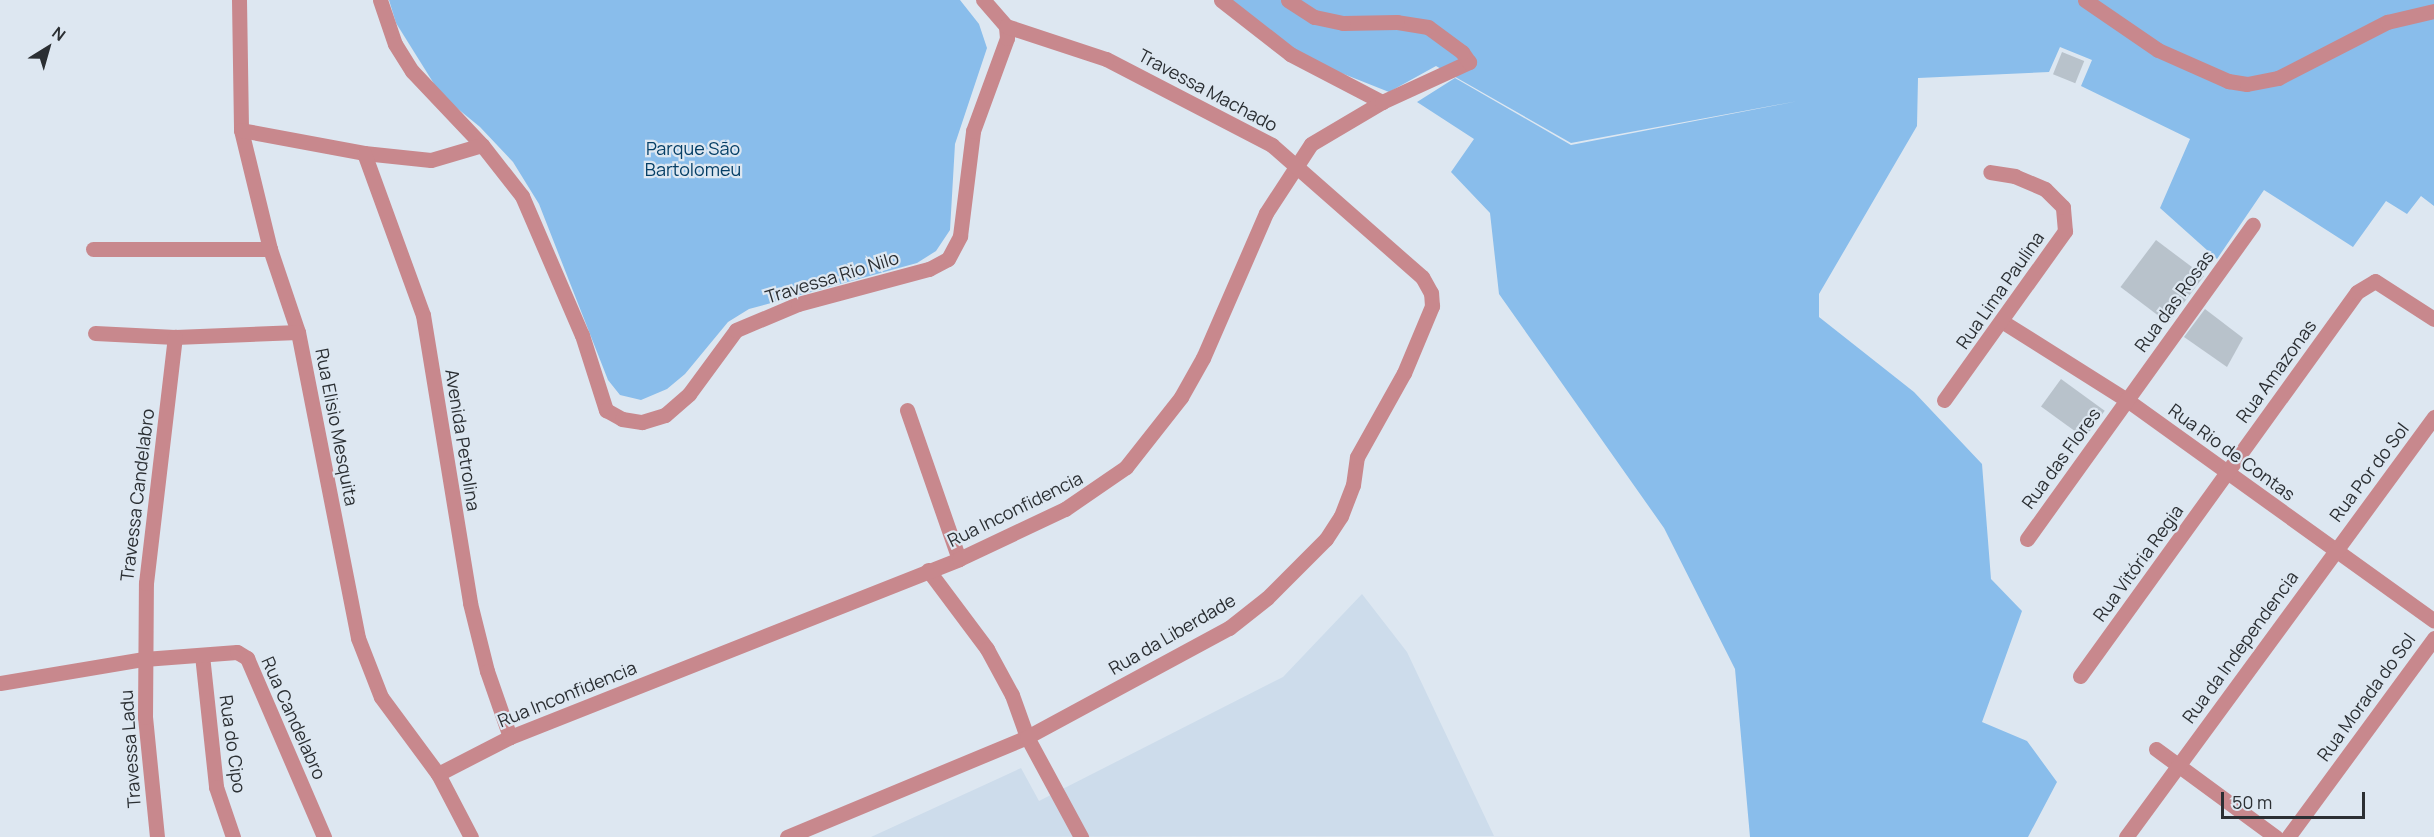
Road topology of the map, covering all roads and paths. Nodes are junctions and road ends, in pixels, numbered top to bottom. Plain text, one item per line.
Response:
1 (239, 0) edge
2 (381, 0) edge
3 (983, 0) edge
4 (1221, 0) edge
5 (1288, 0) edge
6 (2085, 0) edge
7 (2434, 11) edge
8 (1006, 26) junction
9 (1382, 102) junction
10 (241, 130) junction
11 (482, 145) junction
12 (364, 153) junction
13 (1296, 165) junction
14 (1990, 172) dead end
15 (2253, 225) dead end
16 (93, 249) dead end
17 (270, 249) junction
18 (1422, 277) joint
19 (2434, 319) edge
20 (2003, 322) junction
21 (298, 332) junction
22 (95, 333) dead end
23 (175, 337) junction
24 (1944, 400) dead end
25 (2127, 400) junction
26 (907, 410) dead end
27 (2434, 417) edge
28 (2227, 472) junction
29 (2027, 539) dead end
30 (2334, 550) junction
31 (959, 559) junction
32 (928, 570) junction
33 (2434, 621) edge
34 (2434, 638) edge
35 (202, 655) junction
36 (144, 659) junction
37 (2080, 675) dead end
38 (0, 683) edge
39 (510, 737) junction
40 (1027, 737) junction
41 (2156, 749) dead end
42 (2176, 768) junction
43 (438, 774) junction
44 (157, 837) edge
45 (233, 837) edge
46 (324, 837) edge
47 (471, 837) edge
48 (787, 837) edge
49 (1081, 837) edge
50 (2126, 837) edge
51 (2276, 837) edge
52 (2288, 837) edge

1 - 10 street, Rua Elisio Mesquita
2 - 11 street, Travessa Rio Nilo
3 - 8 street
4 - 9 street
5 - 9 street, Rua Inconfidencia
6 - 7 street
8 - 11 street, Travessa Rio Nilo
8 - 13 street, Travessa Machado
9 - 13 street, Rua Inconfidencia
10 - 12 street
10 - 17 street, Rua Elisio Mesquita
11 - 12 street
12 - 39 street, Avenida Petrolina
13 - 18 street, Travessa Machado
13 - 31 street, Rua Inconfidencia
14 - 20 street, Rua Lima Paulina
15 - 25 street, Rua das Rosas
16 - 17 street
17 - 21 street, Rua Elisio Mesquita
18 - 40 street, Rua da Liberdade
19 - 28 street, Rua Amazonas
20 - 24 street, Rua Lima Paulina
20 - 25 street, Rua Rio de Contas
21 - 23 street
21 - 43 street, Rua Elisio Mesquita
22 - 23 street
23 - 36 street, Travessa Candelabro
25 - 28 street, Rua Rio de Contas
25 - 29 street, Rua das Flores
26 - 31 street
27 - 30 street, Rua Por do Sol
28 - 30 street, Rua Rio de Contas
28 - 37 street, Rua Vitória Regia
30 - 33 street, Rua Rio de Contas
30 - 42 street, Rua da Independencia
31 - 32 street, Rua Inconfidencia
32 - 39 street, Rua Inconfidencia
32 - 40 street
34 - 52 street, Rua Morada do Sol
35 - 36 street, Rua Candelabro
35 - 45 street, Rua do Cipo
35 - 46 street, Rua Candelabro
36 - 38 street, Rua Candelabro
36 - 44 street, Travessa Ladu
39 - 43 street, Rua Inconfidencia
40 - 48 street, Rua da Liberdade
40 - 49 street
41 - 42 street
42 - 50 street, Rua da Independencia
42 - 51 street
43 - 47 street, Rua Elisio Mesquita

